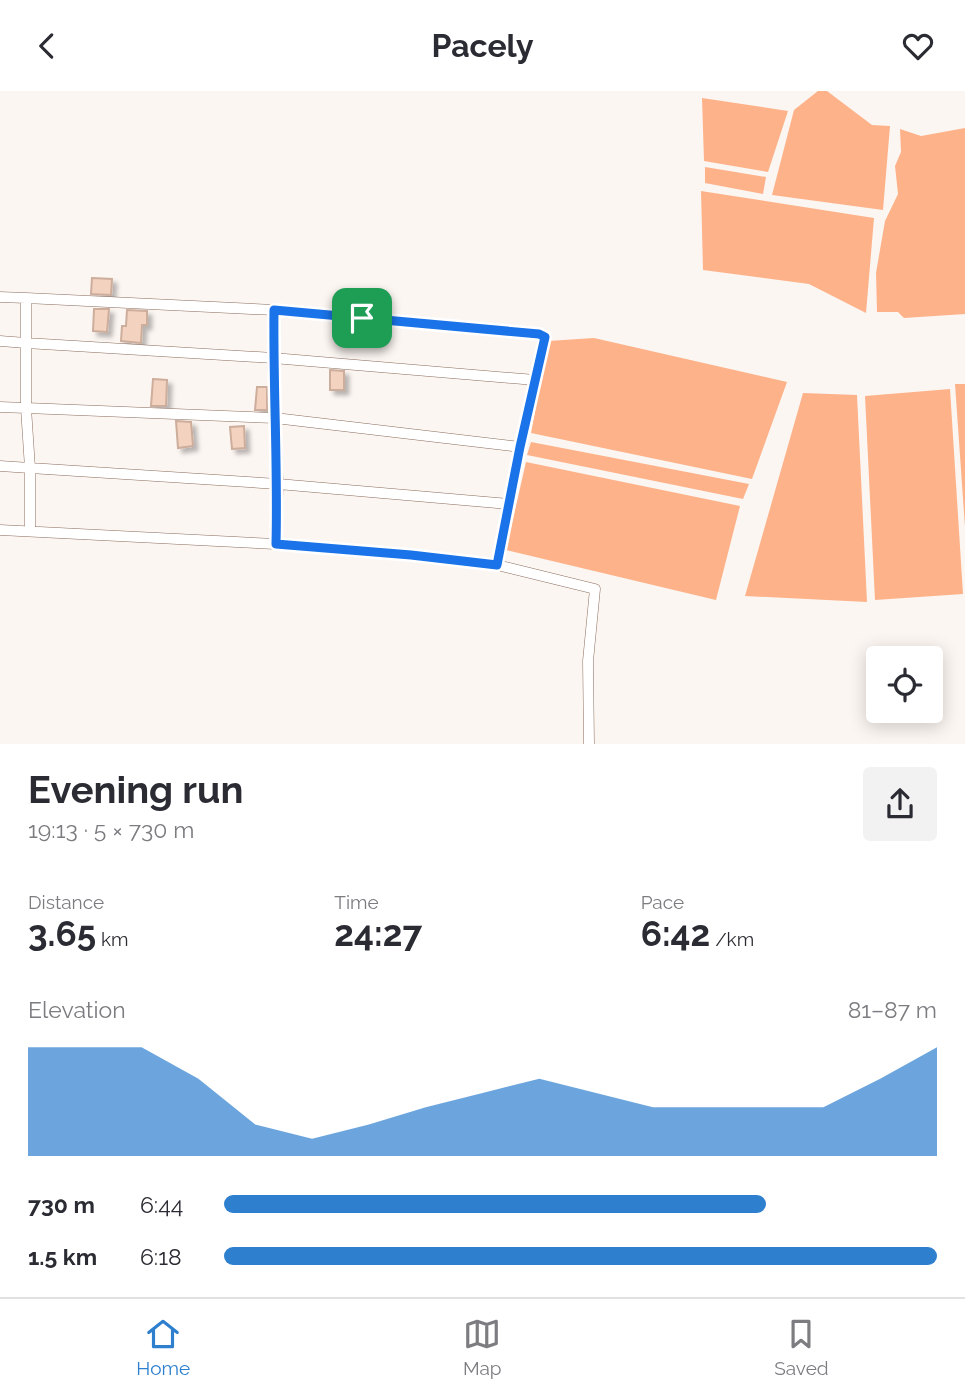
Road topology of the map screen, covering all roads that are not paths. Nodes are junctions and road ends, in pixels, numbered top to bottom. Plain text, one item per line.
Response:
1 (0, 297) edge
2 (26, 298) junction
3 (274, 310) junction
4 (0, 341) edge
5 (26, 342) junction
6 (273, 358) junction
7 (534, 380) junction
8 (0, 407) edge
9 (26, 408) junction
10 (275, 418) junction
11 (520, 447) junction
12 (0, 466) edge
13 (30, 468) junction
14 (278, 484) junction
15 (509, 504) junction
16 (0, 530) edge
17 (30, 531) junction
18 (276, 544) junction
19 (497, 565) junction
20 (589, 744) edge

1 - 2 street
2 - 3 street
2 - 5 street
3 - 6 street
3 - 7 street
4 - 5 street
5 - 6 street
5 - 9 street
6 - 7 street
6 - 10 street
7 - 11 street
8 - 9 street
9 - 10 street
9 - 13 street
10 - 11 street
10 - 14 street
11 - 15 street
12 - 13 street
13 - 14 street
13 - 17 street
14 - 15 street
14 - 18 street
15 - 19 street
16 - 17 street
17 - 18 street
18 - 19 street
19 - 20 street

